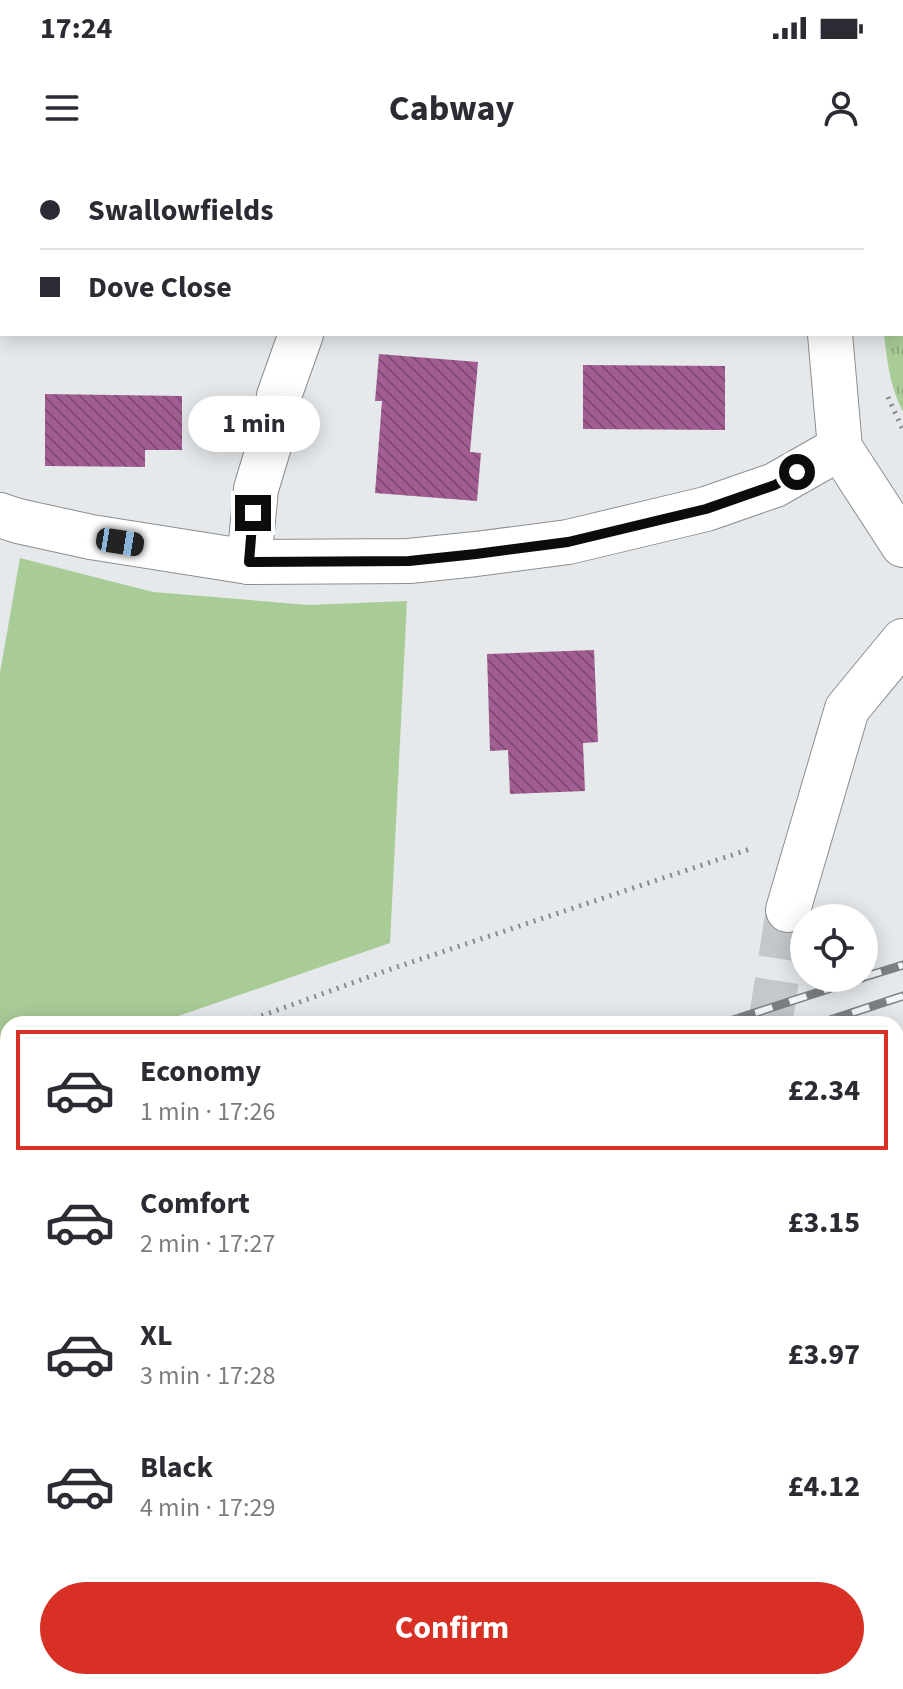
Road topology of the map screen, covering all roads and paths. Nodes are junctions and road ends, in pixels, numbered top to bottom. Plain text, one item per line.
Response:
1 (300, 336) edge
2 (830, 336) edge
3 (840, 448) junction
4 (0, 515) edge
5 (903, 545) edge
6 (249, 562) junction
7 (903, 641) edge
8 (758, 846) dead end
9 (788, 910) tunnel mouth
10 (261, 1016) edge

1 - 6 street
2 - 3 street
3 - 5 street
3 - 6 street
4 - 6 street
7 - 9 street
8 - 10 path

